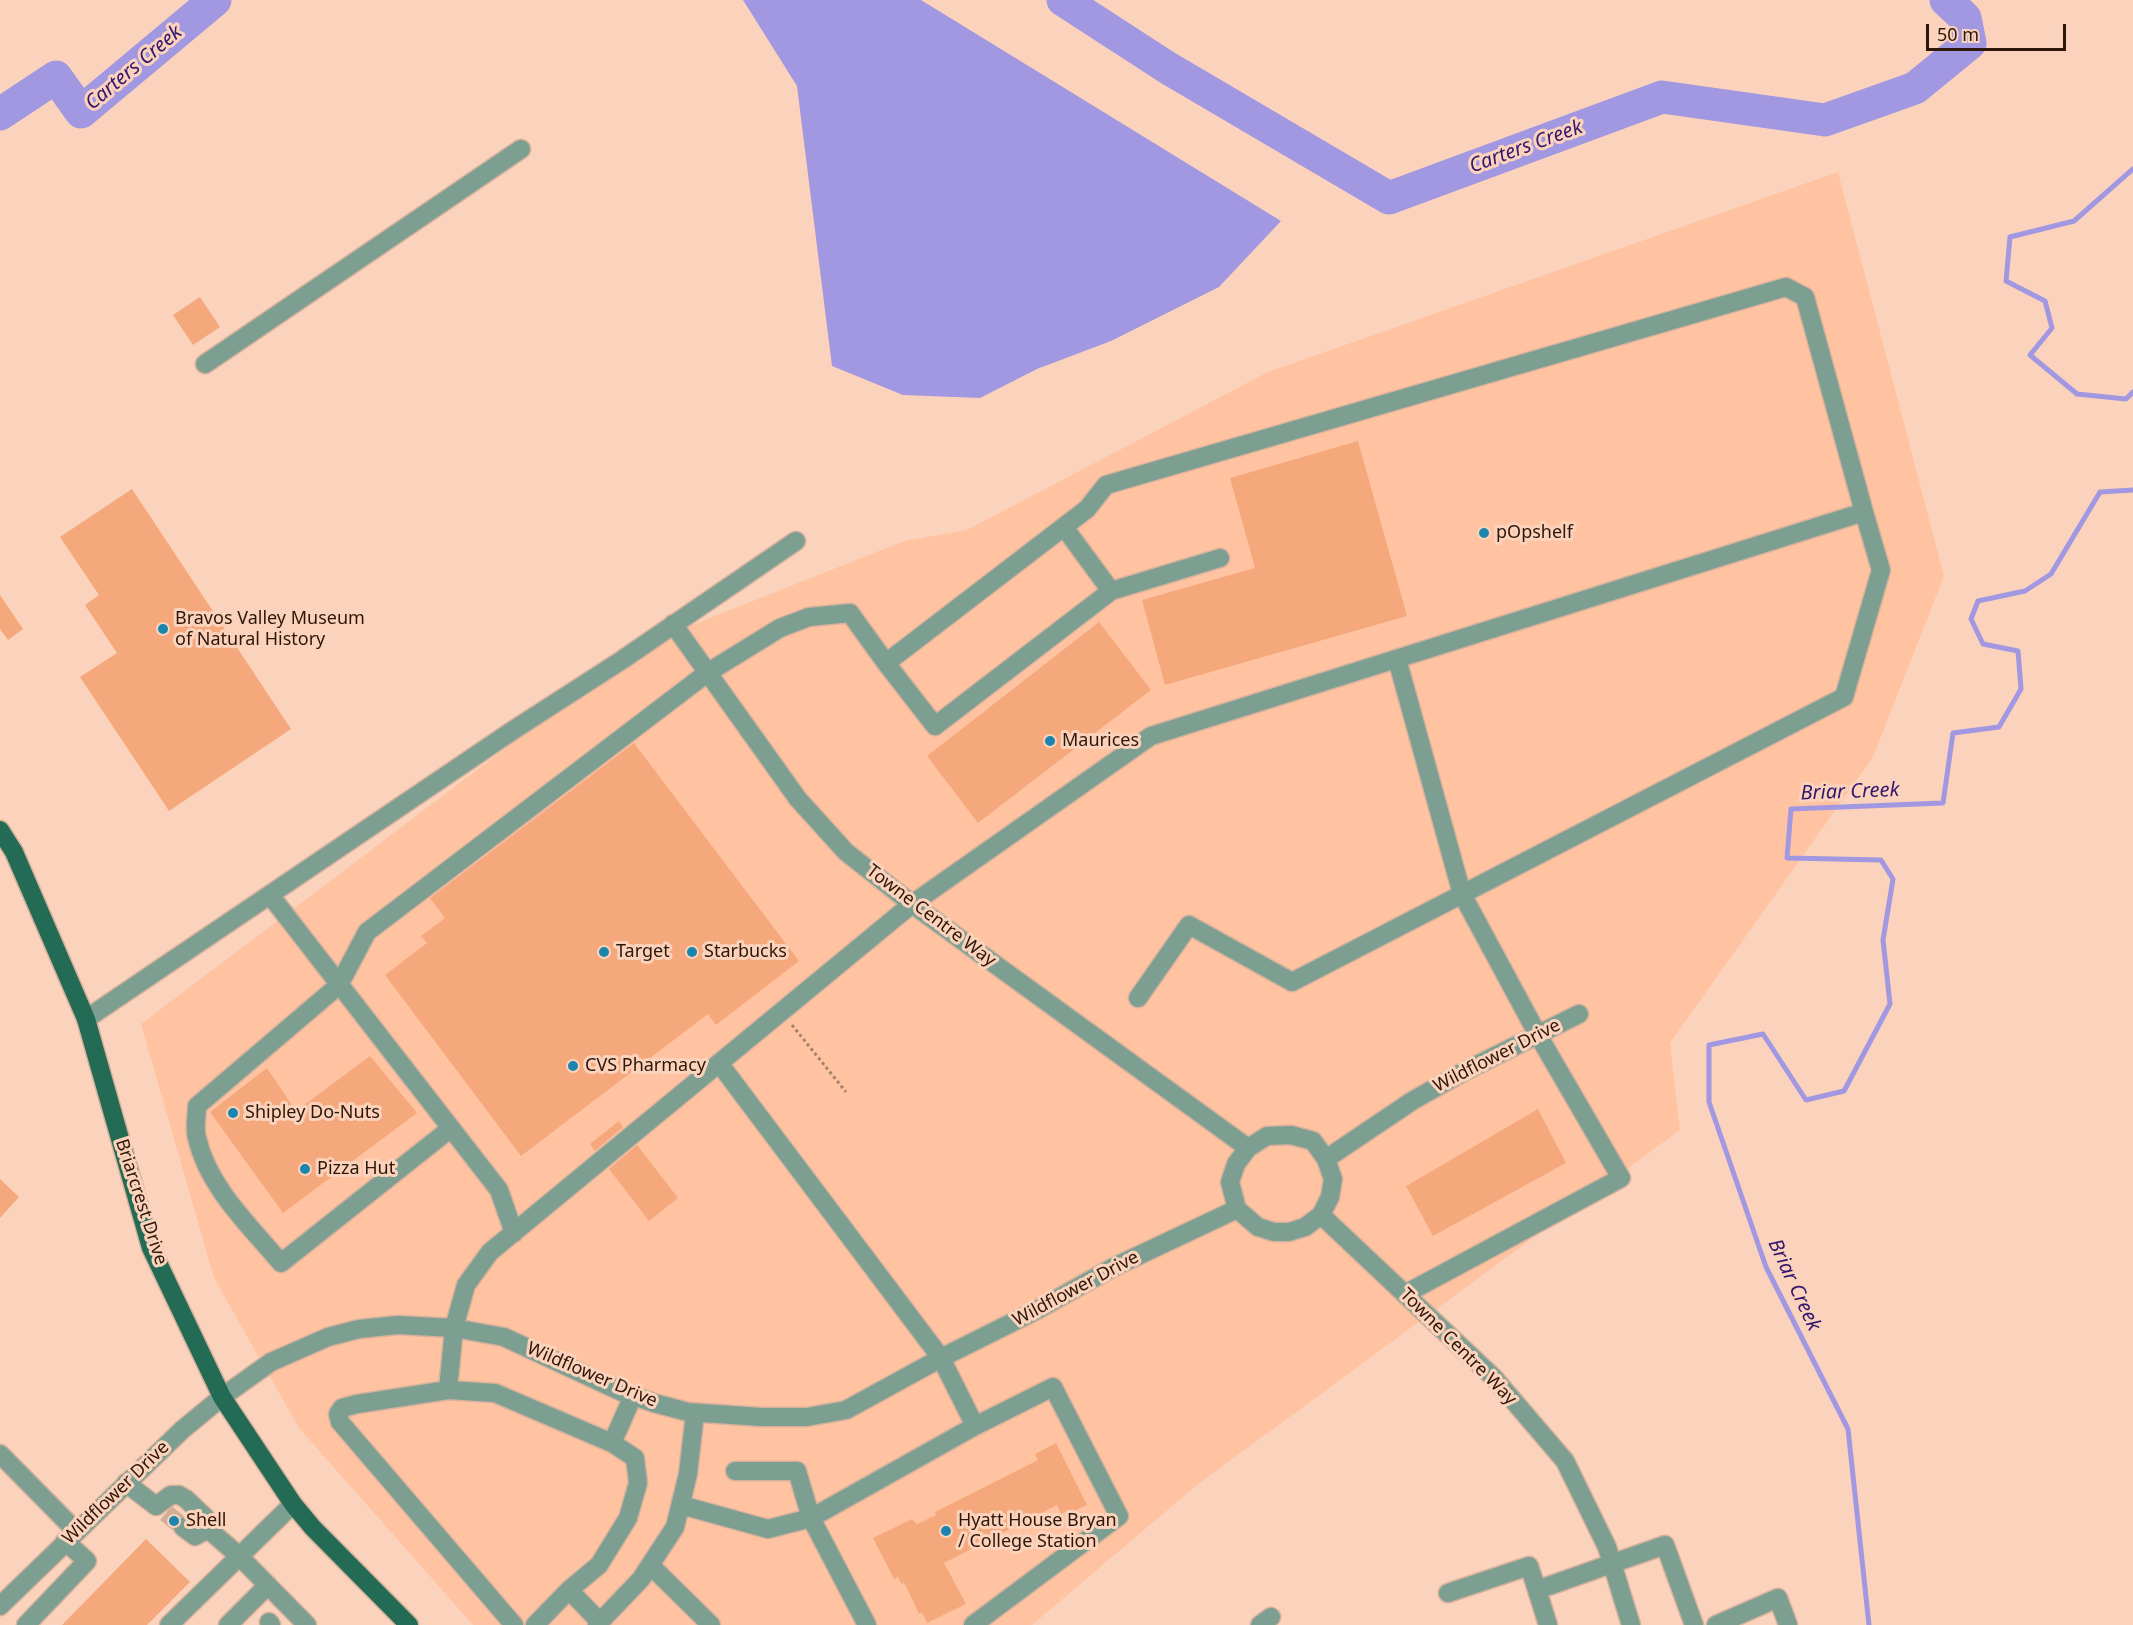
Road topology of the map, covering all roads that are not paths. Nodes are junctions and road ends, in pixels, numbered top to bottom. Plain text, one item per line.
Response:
1 (521, 149) dead end
2 (205, 364) dead end
3 (1864, 512) junction
4 (1064, 527) junction
5 (796, 541) dead end
6 (1220, 558) dead end
7 (1111, 591) junction
8 (673, 624) junction
9 (1397, 659) junction
10 (886, 663) junction
11 (707, 673) junction
12 (0, 830) edge
13 (1462, 894) junction
14 (270, 895) junction
15 (912, 904) junction
16 (339, 985) junction
17 (1138, 998) dead end
18 (1579, 1014) dead end
19 (86, 1018) junction
20 (1538, 1035) junction
21 (719, 1063) junction
22 (450, 1129) junction
23 (1248, 1148) junction
24 (1326, 1158) junction
25 (1237, 1209) junction
26 (1321, 1215) junction
27 (514, 1233) junction
28 (1405, 1294) junction
29 (454, 1328) junction
30 (941, 1358) junction
31 (448, 1390) junction
32 (633, 1395) junction
33 (222, 1397) junction
34 (695, 1413) junction
35 (975, 1426) junction
36 (612, 1443) junction
37 (0, 1454) edge
38 (735, 1472) dead end
39 (126, 1484) junction
40 (293, 1504) junction
41 (681, 1504) junction
42 (811, 1518) junction
43 (183, 1527) tunnel mouth
44 (208, 1529) junction
45 (71, 1536) junction
46 (238, 1555) junction
47 (1612, 1563) junction
48 (650, 1565) junction
49 (268, 1585) junction
50 (569, 1590) junction
51 (1537, 1590) junction
52 (1448, 1593) dead end
53 (0, 1606) edge
54 (263, 1616) edge
55 (598, 1623) edge
56 (26, 1625) edge
57 (169, 1625) edge
58 (228, 1625) edge
59 (307, 1625) edge
60 (409, 1625) edge
61 (514, 1625) edge
62 (535, 1625) edge
63 (711, 1625) edge
64 (867, 1625) edge
65 (973, 1625) edge
66 (1548, 1625) edge
67 (1631, 1625) edge
68 (1694, 1625) edge
69 (1716, 1625) edge
70 (1788, 1625) edge

1 - 2 street
3 - 4 street
3 - 9 street
3 - 13 street
4 - 7 street
4 - 10 street
5 - 8 street
6 - 7 street
7 - 10 street
8 - 11 street, Towne Centre Way
8 - 14 street
9 - 13 street
9 - 15 street
10 - 11 street
11 - 15 street, Towne Centre Way
11 - 16 street
12 - 19 main road, Briarcrest Drive
13 - 17 street
13 - 20 street
14 - 16 street
14 - 19 street
15 - 21 street
15 - 23 street, Towne Centre Way
16 - 22 street
16 - 22 street
18 - 20 street, Wildflower Drive
19 - 33 main road, Briarcrest Drive
20 - 24 street, Wildflower Drive
20 - 28 street
21 - 27 street
21 - 30 street
22 - 27 street
23 - 24 street
23 - 25 street
24 - 26 street
25 - 26 street
25 - 30 street, Wildflower Drive
26 - 28 street, Towne Centre Way
27 - 29 street
28 - 47 street, Towne Centre Way
29 - 31 street
29 - 32 street, Wildflower Drive
29 - 33 street, Wildflower Drive
30 - 34 street, Wildflower Drive
30 - 35 street
31 - 36 street
31 - 61 street
32 - 34 street, Wildflower Drive
32 - 36 street
33 - 39 street, Wildflower Drive
33 - 40 main road, Briarcrest Drive
34 - 41 street
35 - 42 street
35 - 65 street
36 - 50 street
37 - 45 street
38 - 42 street
39 - 44 street
39 - 45 street, Wildflower Drive
40 - 46 street
40 - 60 main road, Briarcrest Drive
41 - 42 street
41 - 48 street
42 - 64 street
43 - 44 street
44 - 46 street
45 - 53 street, Wildflower Drive
45 - 56 street
46 - 49 street
46 - 57 street
47 - 51 street
47 - 67 street, Towne Centre Way
47 - 68 street
48 - 55 street
48 - 63 street
49 - 54 street
49 - 59 street
50 - 55 street
50 - 62 street
51 - 52 street
51 - 66 street
54 - 58 street
69 - 70 street

